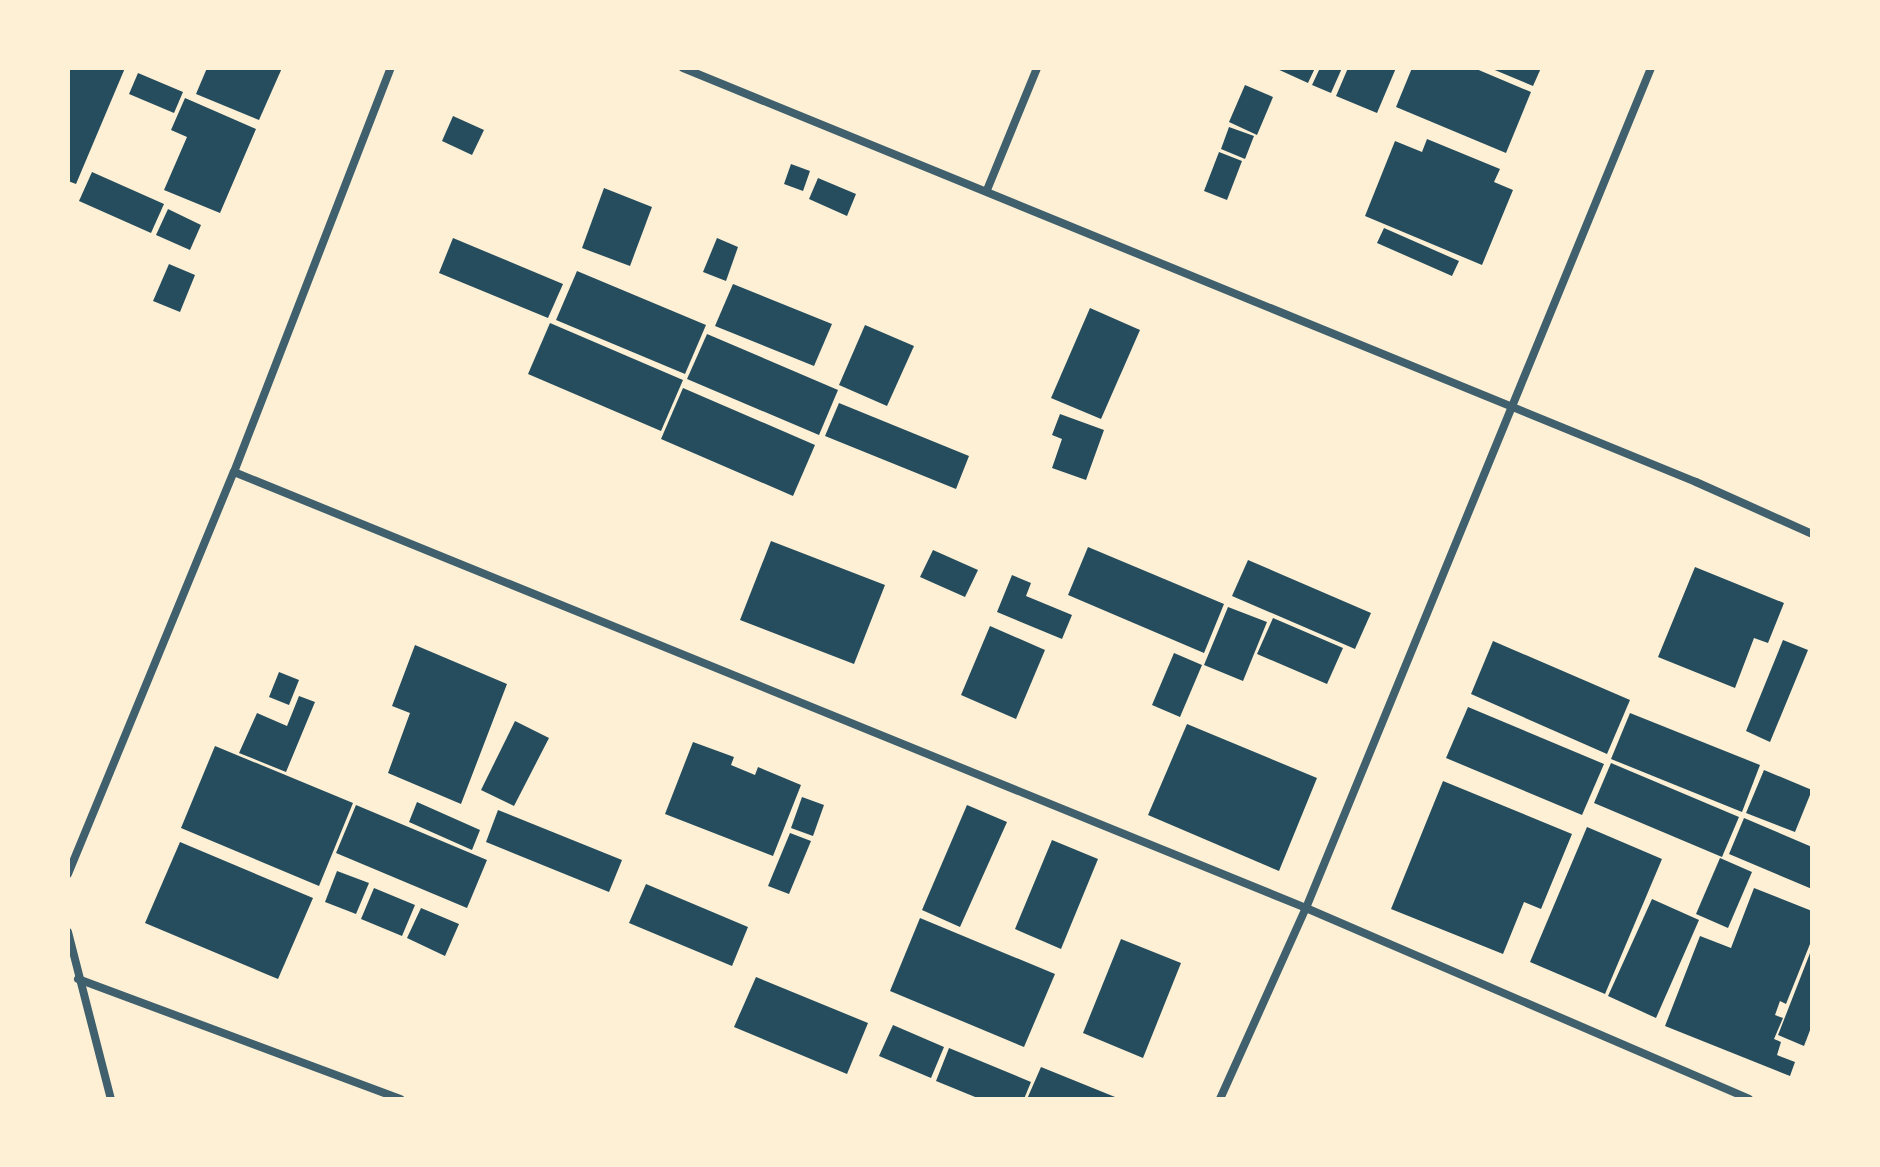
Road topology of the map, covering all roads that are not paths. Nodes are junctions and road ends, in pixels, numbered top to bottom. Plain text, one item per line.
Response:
1 (391, 68) edge
2 (683, 68) edge
3 (1037, 68) edge
4 (1651, 68) edge
5 (987, 190) junction
6 (1513, 408) junction
7 (234, 472) junction
8 (1812, 534) edge
9 (68, 874) edge
10 (1306, 908) junction
11 (68, 932) edge
12 (78, 979) junction
13 (111, 1099) edge
14 (400, 1099) edge
15 (1220, 1099) edge
16 (1749, 1099) edge

1 - 7 street
2 - 5 street
3 - 5 street
4 - 6 street
5 - 6 street
6 - 8 street
6 - 10 street
7 - 9 street
7 - 10 street
10 - 15 street
10 - 16 street
11 - 12 street
12 - 13 street
12 - 14 street

